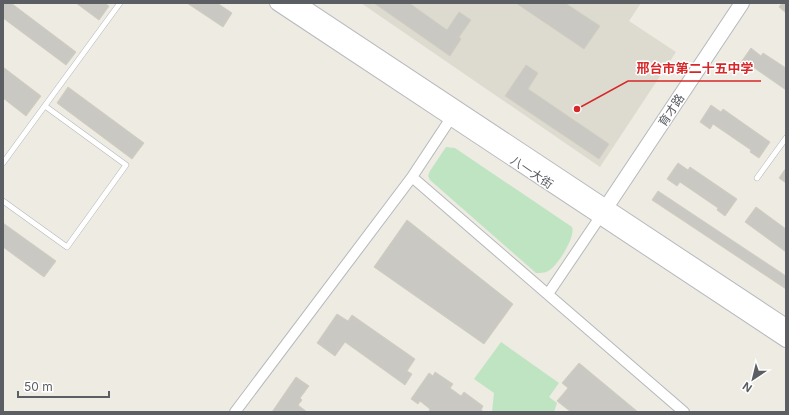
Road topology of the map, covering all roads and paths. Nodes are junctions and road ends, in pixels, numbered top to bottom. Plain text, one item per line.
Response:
1 (120, 3) edge
2 (277, 3) edge
3 (298, 3) edge
4 (742, 3) edge
5 (45, 106) junction
6 (451, 118) junction
7 (786, 138) edge
8 (3, 163) edge
9 (412, 177) junction
10 (757, 178) dead end
11 (3, 201) edge
12 (603, 212) junction
13 (548, 294) junction
14 (786, 326) edge
15 (786, 340) edge
16 (235, 412) edge
17 (684, 412) edge

1 - 5 lane
2 - 6 street, 八一大街
3 - 12 street, 八一大街
4 - 12 street, 育才路
5 - 8 lane
5 - 11 lane
6 - 9 street
6 - 12 street, 八一大街
7 - 10 lane
9 - 13 street
9 - 16 street
12 - 13 street
12 - 14 street, 八一大街
12 - 15 street, 八一大街
13 - 17 street

